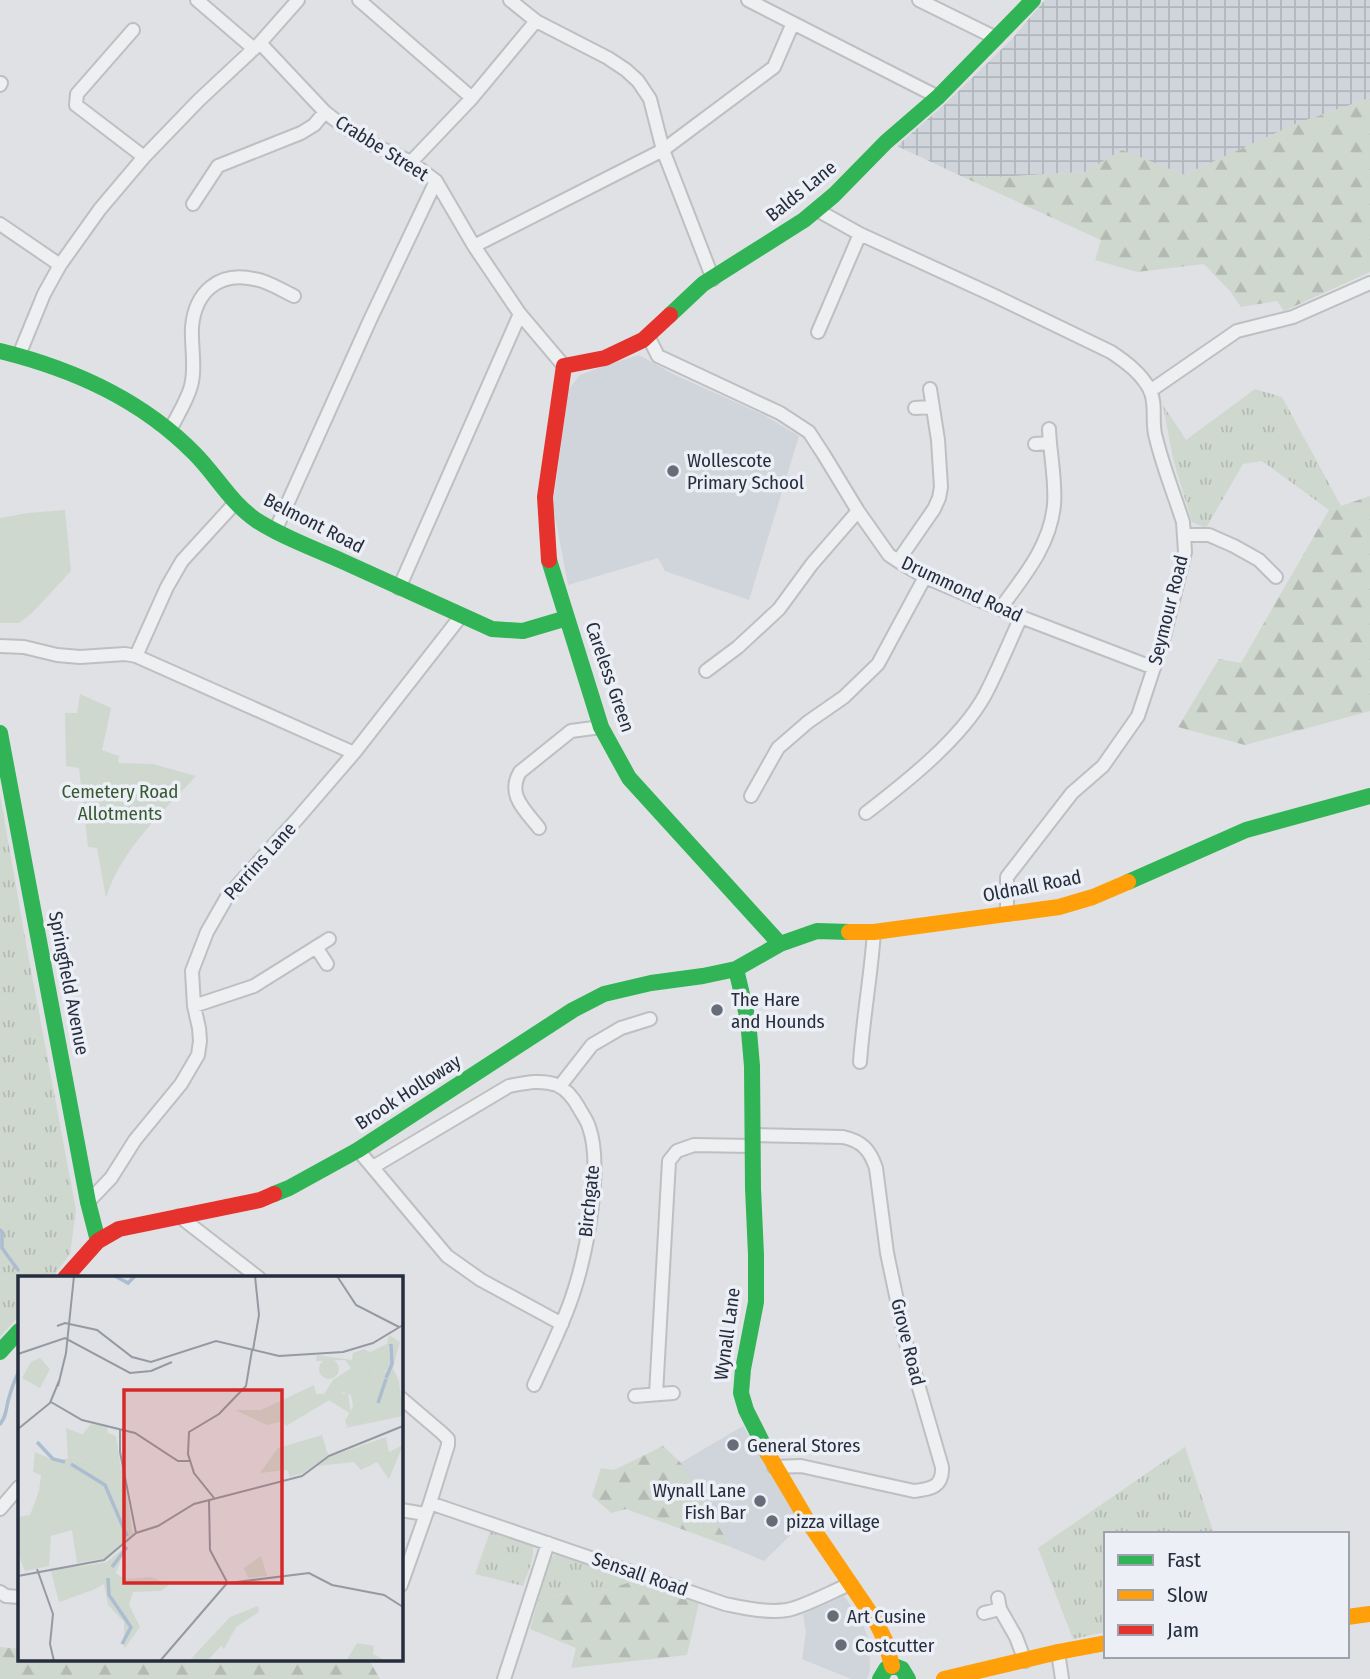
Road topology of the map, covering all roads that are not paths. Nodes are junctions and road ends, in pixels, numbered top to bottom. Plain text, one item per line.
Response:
1 (197, 0) edge
2 (298, 0) edge
3 (359, 0) edge
4 (510, 0) edge
5 (748, 0) edge
6 (919, 0) edge
7 (1033, 0) edge
8 (536, 21) junction
9 (793, 23) junction
10 (132, 30) dead end
11 (996, 38) junction
12 (257, 46) junction
13 (938, 97) junction
14 (472, 98) junction
15 (324, 112) junction
16 (663, 150) junction
17 (144, 157) junction
18 (411, 162) junction
19 (436, 181) junction
20 (193, 204) dead end
21 (817, 211) junction
22 (0, 224) edge
23 (860, 234) junction
24 (474, 246) junction
25 (60, 265) junction
26 (712, 279) junction
27 (1370, 283) edge
28 (293, 296) dead end
29 (520, 314) junction
30 (818, 332) dead end
31 (648, 336) junction
32 (0, 351) edge
33 (19, 355) junction
34 (564, 366) junction
35 (930, 389) dead end
36 (1150, 391) junction
37 (932, 407) junction
38 (915, 408) dead end
39 (1049, 429) dead end
40 (170, 430) junction
41 (1050, 443) junction
42 (1035, 444) dead end
43 (235, 503) junction
44 (858, 511) junction
45 (275, 531) junction
46 (1185, 536) junction
47 (898, 561) junction
48 (1274, 569) dead end
49 (925, 577) junction
50 (399, 588) junction
51 (1000, 609) junction
52 (461, 616) junction
53 (1021, 617) junction
54 (567, 618) junction
55 (0, 646) edge
56 (136, 656) junction
57 (710, 663) dead end
58 (1154, 668) junction
59 (601, 727) junction
60 (0, 733) edge
61 (354, 752) junction
62 (752, 786) dead end
63 (1370, 796) edge
64 (875, 811) dead end
65 (539, 828) dead end
66 (1007, 914) junction
67 (874, 932) junction
68 (329, 939) dead end
69 (780, 944) junction
70 (316, 947) junction
71 (327, 964) dead end
72 (736, 969) junction
73 (194, 1006) junction
74 (650, 1019) dead end
75 (864, 1055) dead end
76 (560, 1086) junction
77 (753, 1141) junction
78 (358, 1150) junction
79 (373, 1167) junction
80 (88, 1202) junction
81 (179, 1216) junction
82 (98, 1241) junction
83 (67, 1276) edge
84 (256, 1276) edge
85 (562, 1324) junction
86 (18, 1332) edge
87 (0, 1352) edge
88 (534, 1385) dead end
89 (673, 1393) dead end
90 (656, 1394) junction
91 (635, 1396) dead end
92 (402, 1399) edge
93 (774, 1467) junction
94 (18, 1488) edge
95 (428, 1508) junction
96 (0, 1509) edge
97 (402, 1510) edge
98 (548, 1543) junction
99 (402, 1582) edge
100 (850, 1584) junction
101 (0, 1592) edge
102 (18, 1597) edge
103 (984, 1613) dead end
104 (1370, 1614) edge
105 (1349, 1617) edge
106 (1104, 1643) edge
107 (1058, 1652) junction
108 (1025, 1661) junction
109 (892, 1667) junction
110 (504, 1679) edge
111 (880, 1679) edge
112 (908, 1679) edge
113 (944, 1679) edge
114 (1062, 1679) edge

1 - 12 street, Crabbe Street
2 - 12 street
3 - 14 street
4 - 8 street
5 - 9 street
6 - 11 street
7 - 11 street, Balds Lane
8 - 14 street
8 - 16 street
9 - 13 street
9 - 16 street
10 - 17 street
11 - 13 street, Balds Lane
12 - 15 street, Crabbe Street
12 - 17 street
13 - 21 street, Balds Lane
14 - 18 street
15 - 18 street, Crabbe Street
15 - 20 street
16 - 24 street
16 - 26 street
17 - 25 street
18 - 19 street, Crabbe Street
19 - 24 street, Crabbe Street
19 - 45 street
21 - 23 street
21 - 26 street, Balds Lane
22 - 25 street
23 - 30 street
23 - 36 street
24 - 29 street, Crabbe Street
25 - 33 street
26 - 31 street, Balds Lane
27 - 36 street
28 - 40 street
29 - 34 street, Crabbe Street
29 - 50 street
31 - 34 street, Balds Lane
31 - 44 street, Drummond Road
32 - 33 street, Belmont Road
33 - 40 street, Belmont Road
34 - 54 street, Careless Green
35 - 37 street
36 - 46 street, Seymour Road
37 - 38 street
37 - 47 street
39 - 41 street
40 - 43 street, Belmont Road
41 - 42 street
41 - 51 street
43 - 45 street, Belmont Road
43 - 56 street
44 - 47 street, Drummond Road
44 - 57 street
45 - 50 street, Belmont Road
46 - 48 street
46 - 58 street, Seymour Road
47 - 49 street, Drummond Road
49 - 51 street, Drummond Road
49 - 62 street
50 - 52 street, Belmont Road
51 - 53 street, Drummond Road
52 - 54 street, Belmont Road
52 - 61 street, Perrins Lane
53 - 58 street, Drummond Road
53 - 64 street
54 - 59 street, Careless Green
55 - 56 street
56 - 61 street
58 - 66 street, Seymour Road
59 - 65 street
59 - 69 street, Careless Green
60 - 80 street, Springfield Avenue
61 - 73 street, Perrins Lane
63 - 66 street, Oldnall Road
66 - 67 street, Oldnall Road
67 - 69 street, Oldnall Road
67 - 75 street
68 - 70 street
69 - 72 street, Oldnall Road
70 - 71 street
70 - 73 street
72 - 77 street, Wynall Lane
72 - 78 street, Brook Holloway
73 - 80 street, Perrins Lane
74 - 76 street
76 - 79 street
76 - 85 street, Birchgate
77 - 90 street, Grove Road
77 - 93 street, Wynall Lane
77 - 93 street, Grove Road
78 - 79 street
78 - 81 street, Brook Holloway
79 - 85 street
80 - 82 street, Springfield Avenue
81 - 82 street, Brook Holloway
81 - 84 street
82 - 83 street
85 - 88 street, Birchgate
86 - 87 street
89 - 90 street
90 - 91 street
92 - 95 street
93 - 100 street, Wynall Lane
94 - 96 street
95 - 97 street, Sensall Road
95 - 98 street, Sensall Road
95 - 99 street
98 - 100 street, Sensall Road
98 - 110 street
100 - 109 street, Wynall Lane
101 - 102 street
103 - 108 street
104 - 105 street
106 - 107 street
107 - 108 street
107 - 114 street
108 - 113 street
109 - 111 street
109 - 112 street

